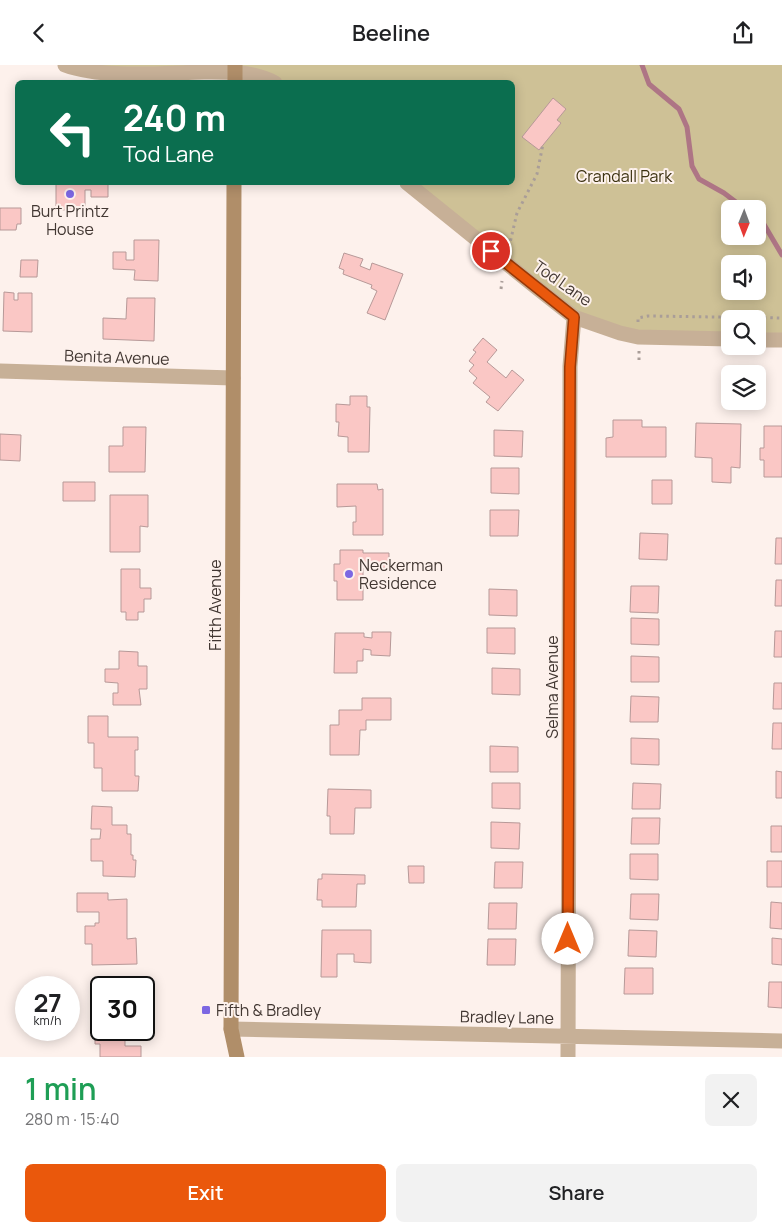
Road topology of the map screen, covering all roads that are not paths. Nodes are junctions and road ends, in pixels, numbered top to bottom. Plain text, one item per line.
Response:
1 (65, 65) edge
2 (235, 73) edge
3 (263, 80) edge
4 (234, 185) edge
5 (409, 185) edge
6 (574, 317) junction
7 (721, 339) edge
8 (766, 339) edge
9 (782, 340) edge
10 (0, 371) edge
11 (233, 378) junction
12 (231, 1029) junction
13 (568, 1036) junction
14 (782, 1041) edge
15 (225, 1057) edge
16 (236, 1057) edge
17 (568, 1057) edge

1 - 2 street
2 - 3 street
4 - 11 street, Fifth Avenue
5 - 6 street, Tod Lane
6 - 7 street, Tod Lane
6 - 13 street, Selma Avenue
8 - 9 street
10 - 11 street, Benita Avenue
11 - 12 street, Fifth Avenue
12 - 13 street, Bradley Lane
12 - 15 street, Fifth Avenue
12 - 16 street, Fifth Avenue
13 - 14 street, Bradley Lane
13 - 17 street, Selma Avenue

